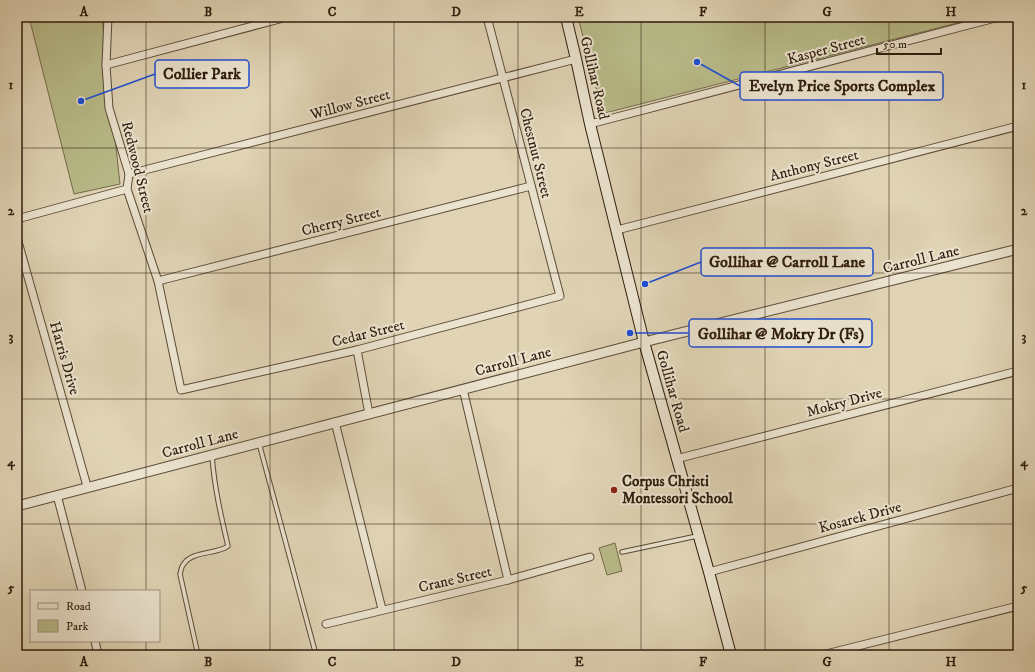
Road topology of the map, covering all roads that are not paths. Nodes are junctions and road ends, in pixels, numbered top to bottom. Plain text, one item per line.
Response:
1 (108, 17) edge
2 (287, 17) edge
3 (487, 17) edge
4 (566, 17) edge
5 (999, 17) edge
6 (576, 59) junction
7 (106, 65) junction
8 (503, 77) junction
9 (590, 124) junction
10 (1018, 126) edge
11 (129, 174) junction
12 (531, 186) junction
13 (127, 189) junction
14 (17, 219) edge
15 (617, 230) junction
16 (17, 238) edge
17 (1018, 249) edge
18 (158, 281) junction
19 (560, 296) joint
20 (644, 342) junction
21 (357, 350) junction
22 (1018, 371) edge
23 (463, 389) junction
24 (181, 390) joint
25 (369, 414) junction
26 (335, 422) junction
27 (259, 442) junction
28 (212, 454) junction
29 (676, 459) junction
30 (87, 486) junction
31 (1018, 488) edge
32 (57, 495) junction
33 (17, 506) edge
34 (698, 536) junction
35 (622, 552) dead end
36 (590, 556) dead end
37 (709, 572) junction
38 (508, 580) junction
39 (82, 590) edge
40 (1018, 606) edge
41 (382, 609) junction
42 (326, 624) dead end
43 (95, 642) edge
44 (98, 655) edge
45 (198, 655) edge
46 (316, 655) edge
47 (730, 655) edge
48 (822, 655) edge

1 - 7 street, Redwood Street
2 - 7 street
3 - 8 street, Chestnut Street
4 - 6 main road, Gollihar Road
5 - 9 street, Kasper Street
6 - 8 street, Willow Street
6 - 9 main road, Gollihar Road
7 - 11 street, Redwood Street
8 - 11 street, Willow Street
8 - 12 street, Chestnut Street
9 - 15 main road, Gollihar Road
10 - 15 street, Anthony Street
11 - 13 street, Redwood Street
12 - 18 street, Cherry Street
12 - 19 street, Chestnut Street
13 - 14 street
13 - 18 street, Redwood Street
15 - 20 main road, Gollihar Road
16 - 30 street, Harris Drive
17 - 20 street, Carroll Lane
18 - 24 street, Redwood Street
19 - 21 street, Cedar Street
20 - 23 street, Carroll Lane
20 - 29 main road, Gollihar Road
21 - 24 street, Cedar Street
21 - 25 street
22 - 29 street, Mokry Drive
23 - 25 street, Carroll Lane
23 - 38 street
25 - 26 street, Carroll Lane
26 - 27 street, Carroll Lane
26 - 41 street
27 - 28 street, Carroll Lane
27 - 46 lane
28 - 30 street, Carroll Lane
28 - 45 lane
29 - 34 main road, Gollihar Road
30 - 32 street, Carroll Lane
31 - 37 street, Kosarek Drive
32 - 33 street, Carroll Lane
32 - 39 street
34 - 35 lane
34 - 37 main road, Gollihar Road
36 - 38 street, Crane Street
37 - 47 main road, Gollihar Road
38 - 41 street, Crane Street
40 - 48 street
41 - 42 street, Crane Street
43 - 44 street

